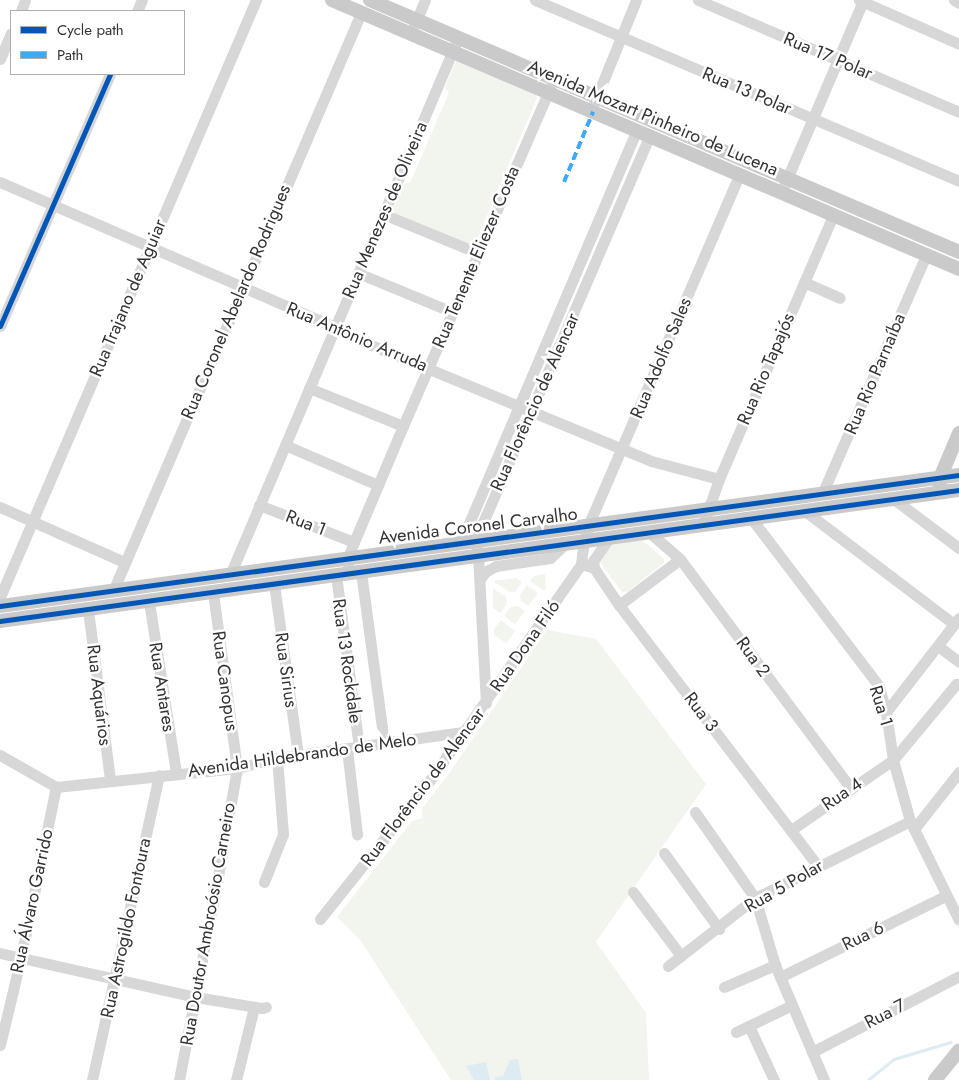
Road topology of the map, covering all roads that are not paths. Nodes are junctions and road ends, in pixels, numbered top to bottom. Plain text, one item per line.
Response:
1 (256, 0) edge
2 (332, 0) edge
3 (370, 0) edge
4 (425, 0) edge
5 (535, 0) edge
6 (636, 0) edge
7 (698, 0) edge
8 (954, 0) edge
9 (861, 1) edge
10 (959, 4) edge
11 (361, 13) junction
12 (416, 21) junction
13 (411, 34) junction
14 (10, 35) edge
15 (621, 36) junction
16 (458, 38) junction
17 (959, 44) edge
18 (451, 52) junction
19 (0, 59) edge
20 (837, 60) junction
21 (110, 75) edge
22 (554, 79) junction
23 (548, 94) junction
24 (597, 96) junction
25 (590, 111) junction
26 (959, 112) edge
27 (812, 119) junction
28 (643, 135) junction
29 (739, 175) junction
30 (787, 178) junction
31 (959, 181) edge
32 (0, 182) edge
33 (781, 193) junction
34 (52, 204) junction
35 (383, 214) junction
36 (833, 216) junction
37 (149, 246) junction
38 (959, 252) edge
39 (478, 253) junction
40 (926, 255) junction
41 (959, 269) edge
42 (358, 273) junction
43 (804, 282) junction
44 (243, 287) junction
45 (840, 298) dead end
46 (452, 312) junction
47 (0, 326) edge
48 (335, 327) junction
49 (428, 367) junction
50 (309, 388) junction
51 (520, 406) junction
52 (531, 411) junction
53 (402, 426) junction
54 (959, 433) edge
55 (285, 445) junction
56 (622, 449) junction
57 (959, 475) edge
58 (940, 478) junction
59 (719, 479) junction
60 (378, 484) junction
61 (959, 490) edge
62 (823, 492) junction
63 (942, 493) junction
64 (895, 500) junction
65 (259, 505) junction
66 (0, 507) edge
67 (708, 510) junction
68 (805, 511) junction
69 (750, 518) junction
70 (33, 522) junction
71 (703, 525) junction
72 (589, 526) junction
73 (650, 532) junction
74 (610, 537) junction
75 (584, 540) junction
76 (354, 542) junction
77 (566, 543) junction
78 (472, 546) junction
79 (959, 548) edge
80 (348, 557) junction
81 (680, 559) junction
82 (124, 562) junction
83 (582, 564) junction
84 (594, 568) junction
85 (349, 573) junction
86 (230, 575) junction
87 (480, 579) junction
88 (274, 584) junction
89 (113, 590) junction
90 (564, 590) junction
91 (213, 594) junction
92 (0, 597) edge
93 (148, 602) junction
94 (619, 605) junction
95 (0, 606) edge
96 (88, 610) junction
97 (0, 621) edge
98 (957, 621) edge
99 (938, 646) junction
100 (959, 662) edge
101 (956, 684) dead end
102 (486, 703) junction
103 (886, 712) junction
104 (463, 732) junction
105 (384, 742) junction
106 (353, 748) junction
107 (0, 755) edge
108 (298, 756) junction
109 (276, 758) junction
110 (893, 760) junction
111 (237, 768) junction
112 (959, 772) edge
113 (176, 773) junction
114 (159, 775) junction
115 (110, 780) junction
116 (56, 787) junction
117 (851, 788) junction
118 (695, 812) dead end
119 (912, 825) junction
120 (790, 830) junction
121 (357, 834) dead end
122 (664, 853) dead end
123 (818, 866) junction
124 (264, 882) dead end
125 (633, 892) dead end
126 (945, 896) junction
127 (756, 898) junction
128 (320, 919) dead end
129 (959, 920) edge
130 (719, 929) junction
131 (0, 953) edge
132 (681, 956) junction
133 (21, 957) junction
134 (775, 965) junction
135 (668, 966) dead end
136 (959, 976) edge
137 (780, 977) junction
138 (114, 979) junction
139 (724, 988) dead end
140 (196, 997) junction
141 (792, 1005) junction
142 (749, 1026) junction
143 (736, 1032) dead end
144 (0, 1045) edge
145 (959, 1050) edge
146 (812, 1052) junction
147 (92, 1080) edge
148 (179, 1080) edge
149 (236, 1080) edge
150 (774, 1080) edge
151 (824, 1080) edge
152 (935, 1080) edge

1 - 37 street, Rua Trajano de Aguiar
2 - 11 main road, Avenida Mozart Pinheiro de Lucena
3 - 12 main road, Avenida Mozart Pinheiro de Lucena
4 - 12 street
5 - 15 street, Rua 13 Polar
6 - 15 street
7 - 20 street, Rua 17 Polar
8 - 10 street
9 - 17 street
9 - 20 street
11 - 13 main road, Avenida Mozart Pinheiro de Lucena
11 - 44 street, Rua Coronel Abelardo Rodrigues
12 - 13 street
12 - 16 main road, Avenida Mozart Pinheiro de Lucena
13 - 18 main road, Avenida Mozart Pinheiro de Lucena
14 - 19 street
15 - 24 street
15 - 27 street, Rua 13 Polar
16 - 18 street, Rua Menezes de Oliveira
16 - 22 main road, Avenida Mozart Pinheiro de Lucena
18 - 23 main road, Avenida Mozart Pinheiro de Lucena
18 - 35 street, Rua Menezes de Oliveira
20 - 26 street, Rua 17 Polar
20 - 27 street
21 - 34 street
22 - 23 street, Rua Tenente Eliezer Costa
22 - 24 main road, Avenida Mozart Pinheiro de Lucena
23 - 25 main road, Avenida Mozart Pinheiro de Lucena
23 - 39 street, Rua Tenente Eliezer Costa
24 - 25 street
24 - 30 main road, Avenida Mozart Pinheiro de Lucena
25 - 28 main road, Avenida Mozart Pinheiro de Lucena
27 - 30 street
27 - 31 street, Rua 13 Polar
28 - 29 main road, Avenida Mozart Pinheiro de Lucena
28 - 51 street, Rua Florêncio de Alencar
28 - 52 street, Rua Florêncio de Alencar
29 - 33 main road, Avenida Mozart Pinheiro de Lucena
29 - 56 street, Rua Adolfo Sales
30 - 33 street
30 - 38 main road, Avenida Mozart Pinheiro de Lucena
32 - 34 street, Rua Antônio Arruda
33 - 36 main road, Avenida Mozart Pinheiro de Lucena
34 - 37 street, Rua Antônio Arruda
34 - 47 street
35 - 39 street
35 - 42 street, Rua Menezes de Oliveira
36 - 40 main road, Avenida Mozart Pinheiro de Lucena
36 - 43 street, Rua Rio Tapajós
37 - 44 street, Rua Antônio Arruda
37 - 70 street, Rua Trajano de Aguiar
39 - 46 street, Rua Tenente Eliezer Costa
40 - 41 main road, Avenida Mozart Pinheiro de Lucena
40 - 62 street, Rua Rio Parnaíba
42 - 46 street
42 - 48 street, Rua Menezes de Oliveira
43 - 45 street
43 - 59 street, Rua Rio Tapajós
44 - 48 street, Rua Antônio Arruda
44 - 82 street, Rua Coronel Abelardo Rodrigues
46 - 49 street, Rua Tenente Eliezer Costa
48 - 49 street, Rua Antônio Arruda
48 - 50 street, Rua Menezes de Oliveira
49 - 51 street, Rua Antônio Arruda
49 - 53 street, Rua Tenente Eliezer Costa
50 - 53 street
50 - 55 street, Rua Menezes de Oliveira
51 - 52 street, Rua Antônio Arruda
51 - 78 street, Rua Florêncio de Alencar
52 - 56 street, Rua Antônio Arruda
52 - 78 street, Rua Florêncio de Alencar
53 - 60 street, Rua Tenente Eliezer Costa
54 - 58 main road
55 - 60 street
55 - 65 street, Rua Menezes de Oliveira
56 - 59 street, Rua Antônio Arruda
56 - 72 street, Rua Adolfo Sales
57 - 58 main road, Avenida Coronel Carvalho
58 - 62 main road, Avenida Coronel Carvalho
58 - 63 main road
59 - 67 street, Rua Rio Tapajós
60 - 76 street, Rua Tenente Eliezer Costa
61 - 63 main road, Avenida Coronel Carvalho
62 - 67 main road, Avenida Coronel Carvalho
63 - 64 main road, Avenida Coronel Carvalho
64 - 68 main road, Avenida Coronel Carvalho
64 - 79 street
65 - 76 street, Rua 1
65 - 86 street, Rua Menezes de Oliveira
66 - 70 street
67 - 71 street, Rua Rio Tapajós
67 - 72 main road, Avenida Coronel Carvalho
68 - 69 main road, Avenida Coronel Carvalho
68 - 98 street
69 - 71 main road, Avenida Coronel Carvalho
69 - 103 street, Rua 1
70 - 82 street
70 - 92 street, Rua Trajano de Aguiar
71 - 73 main road, Avenida Coronel Carvalho
72 - 75 street, Rua Adolfo Sales
72 - 78 main road, Avenida Coronel Carvalho
73 - 74 main road, Avenida Coronel Carvalho
73 - 81 street, Rua 2
74 - 75 main road, Avenida Coronel Carvalho
74 - 84 street
75 - 77 main road, Avenida Coronel Carvalho
75 - 83 street, Rua Dona Filó
76 - 80 street, Rua Tenente Eliezer Costa
77 - 78 main road, Avenida Coronel Carvalho
77 - 87 street, Avenida Coronel Carvalho
78 - 80 main road, Avenida Coronel Carvalho
78 - 85 main road, Avenida Coronel Carvalho
78 - 87 street, Rua Florêncio de Alencar
80 - 85 street, Rua Tenente Eliezer Costa
80 - 86 main road, Avenida Coronel Carvalho
81 - 94 street
81 - 117 street, Rua 2
82 - 89 street, Rua Coronel Abelardo Rodrigues
83 - 84 street
83 - 90 street, Rua Dona Filó
84 - 90 street, Rua Dona Filó
84 - 94 street, Rua 3
85 - 88 main road, Avenida Coronel Carvalho
85 - 105 street, Rua 13 Rockdale
85 - 106 street, Rua 13 Rockdale
86 - 89 main road, Avenida Coronel Carvalho
87 - 102 street, Rua Florêncio de Alencar
88 - 91 main road, Avenida Coronel Carvalho
88 - 108 street, Rua Sirius
89 - 95 main road, Avenida Coronel Carvalho
90 - 102 street, Rua Dona Filó
91 - 93 main road, Avenida Coronel Carvalho
91 - 111 street, Rua Canopus
93 - 96 main road, Avenida Coronel Carvalho
93 - 113 street, Rua Antares
94 - 120 street, Rua 3
96 - 97 main road, Avenida Coronel Carvalho
96 - 115 street, Rua Aquários
98 - 99 street
99 - 100 street
99 - 103 street
101 - 110 street, Rua 4
102 - 104 street, Rua Florêncio de Alencar
103 - 110 street, Rua 1
104 - 105 street, Avenida Hildebrando de Melo
104 - 128 street, Rua Florêncio de Alencar
105 - 106 street, Avenida Hildebrando de Melo
106 - 108 street, Avenida Hildebrando de Melo
106 - 121 street, Rua 13 Rockdale
107 - 116 street
108 - 109 street, Avenida Hildebrando de Melo
109 - 111 street, Avenida Hildebrando de Melo
109 - 124 street
110 - 117 street, Rua 4
110 - 119 street, Rua 1
111 - 113 street, Avenida Hildebrando de Melo
111 - 140 street, Rua Doutor Ambroósio Carneiro
112 - 119 street
113 - 114 street, Avenida Hildebrando de Melo
114 - 115 street, Avenida Hildebrando de Melo
114 - 138 street, Rua Astrogildo Fontoura
115 - 116 street, Avenida Hildebrando de Melo
116 - 133 street, Rua Álvaro Garrido
117 - 120 street, Rua 4
118 - 127 street
119 - 123 street, Rua 5 Polar
119 - 126 street, Rua 1
120 - 123 street, Rua 3
122 - 130 street
123 - 127 street, Rua 5 Polar
125 - 132 street
126 - 129 street, Rua 1
126 - 137 street, Rua 6
127 - 130 street, Rua 5 Polar
127 - 134 street
130 - 132 street, Rua 5 Polar
131 - 133 street
132 - 135 street, Rua 5 Polar
133 - 138 street
133 - 144 street, Rua Álvaro Garrido
134 - 137 street
134 - 139 street
136 - 146 street, Rua 7
137 - 141 street
138 - 140 street
138 - 147 street, Rua Astrogildo Fontoura
140 - 148 street, Rua Doutor Ambroósio Carneiro
140 - 149 street
141 - 142 street
141 - 146 street
142 - 143 street
142 - 150 street
145 - 152 main road
146 - 151 street

